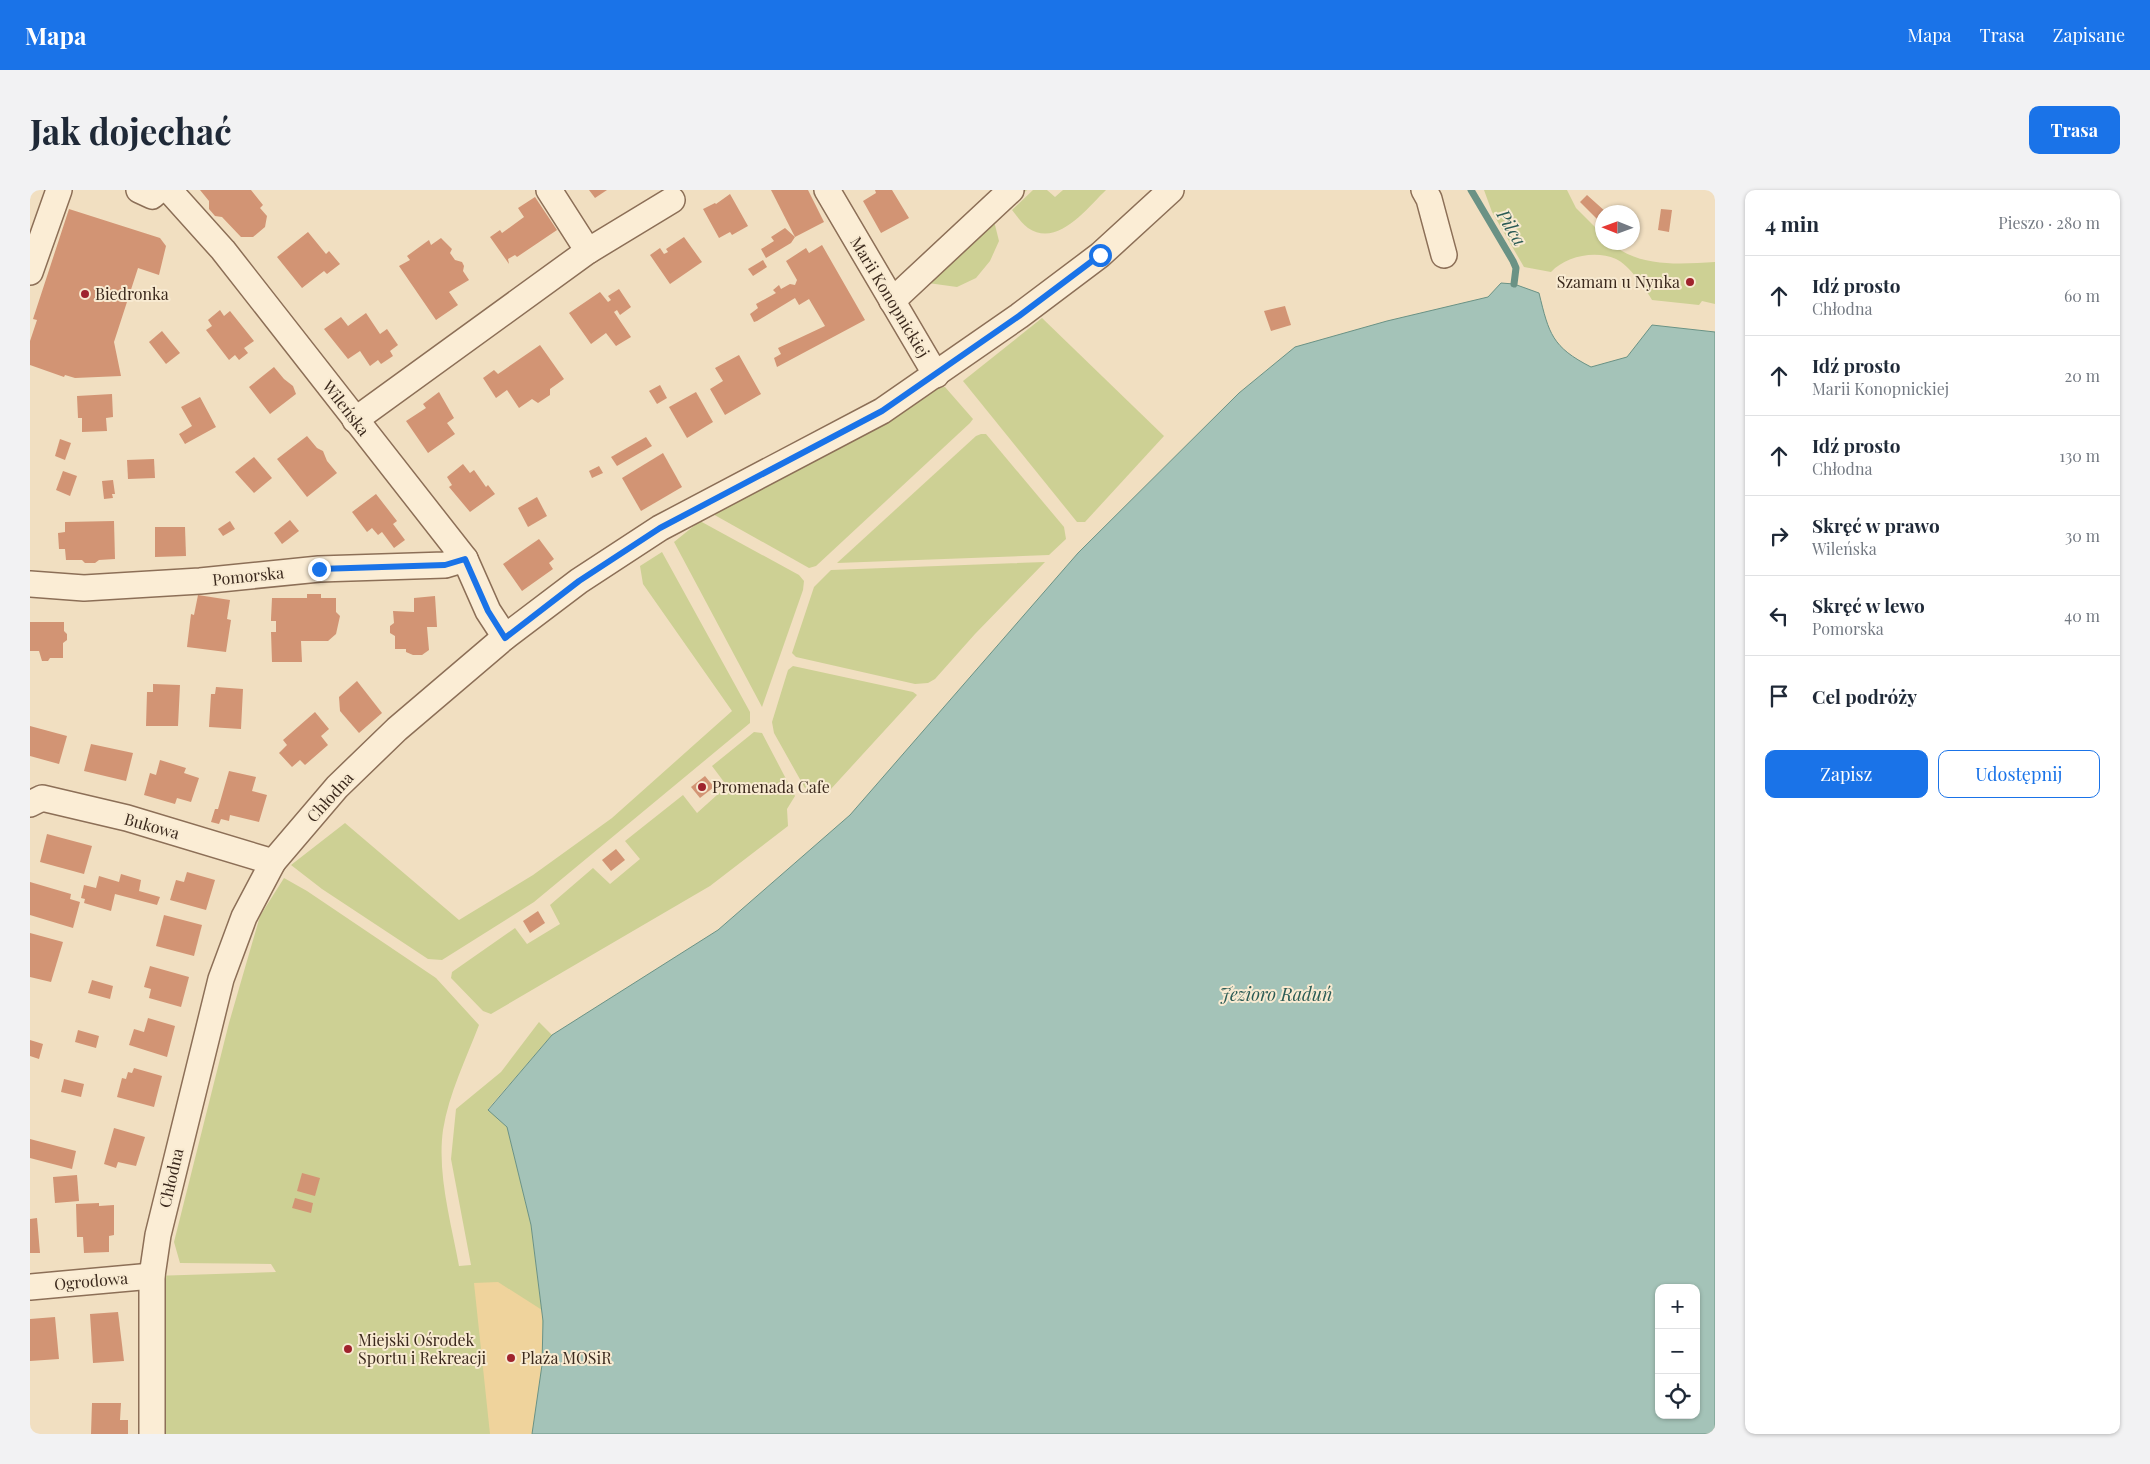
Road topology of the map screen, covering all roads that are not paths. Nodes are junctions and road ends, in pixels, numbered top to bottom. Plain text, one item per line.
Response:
1 (59, 190) edge
2 (139, 190) edge
3 (159, 190) edge
4 (169, 190) edge
5 (549, 190) edge
6 (827, 190) edge
7 (1011, 190) edge
8 (1171, 190) edge
9 (1424, 190) edge
10 (672, 200) dead end
11 (588, 251) junction
12 (1444, 255) dead end
13 (30, 272) edge
14 (892, 301) junction
15 (936, 375) junction
16 (882, 411) joint
17 (354, 420) junction
18 (465, 559) junction
19 (30, 584) edge
20 (505, 638) junction
21 (30, 804) edge
22 (273, 862) junction
23 (152, 1276) junction
24 (30, 1287) edge
25 (152, 1434) edge

1 - 13 street
2 - 3 street
4 - 17 street, Wileńska
5 - 11 street
6 - 14 street, Marii Konopnickiej
7 - 14 street
8 - 15 street
9 - 12 street
10 - 11 street
11 - 17 street
14 - 15 street, Marii Konopnickiej
15 - 16 street, Marii Konopnickiej
16 - 20 street, Chłodna
17 - 18 street, Wileńska
18 - 19 street, Pomorska
18 - 20 street, Wileńska
20 - 22 street, Chłodna
21 - 22 street, Bukowa
22 - 23 street, Chłodna
23 - 24 street, Ogrodowa
23 - 25 street, Chłodna

